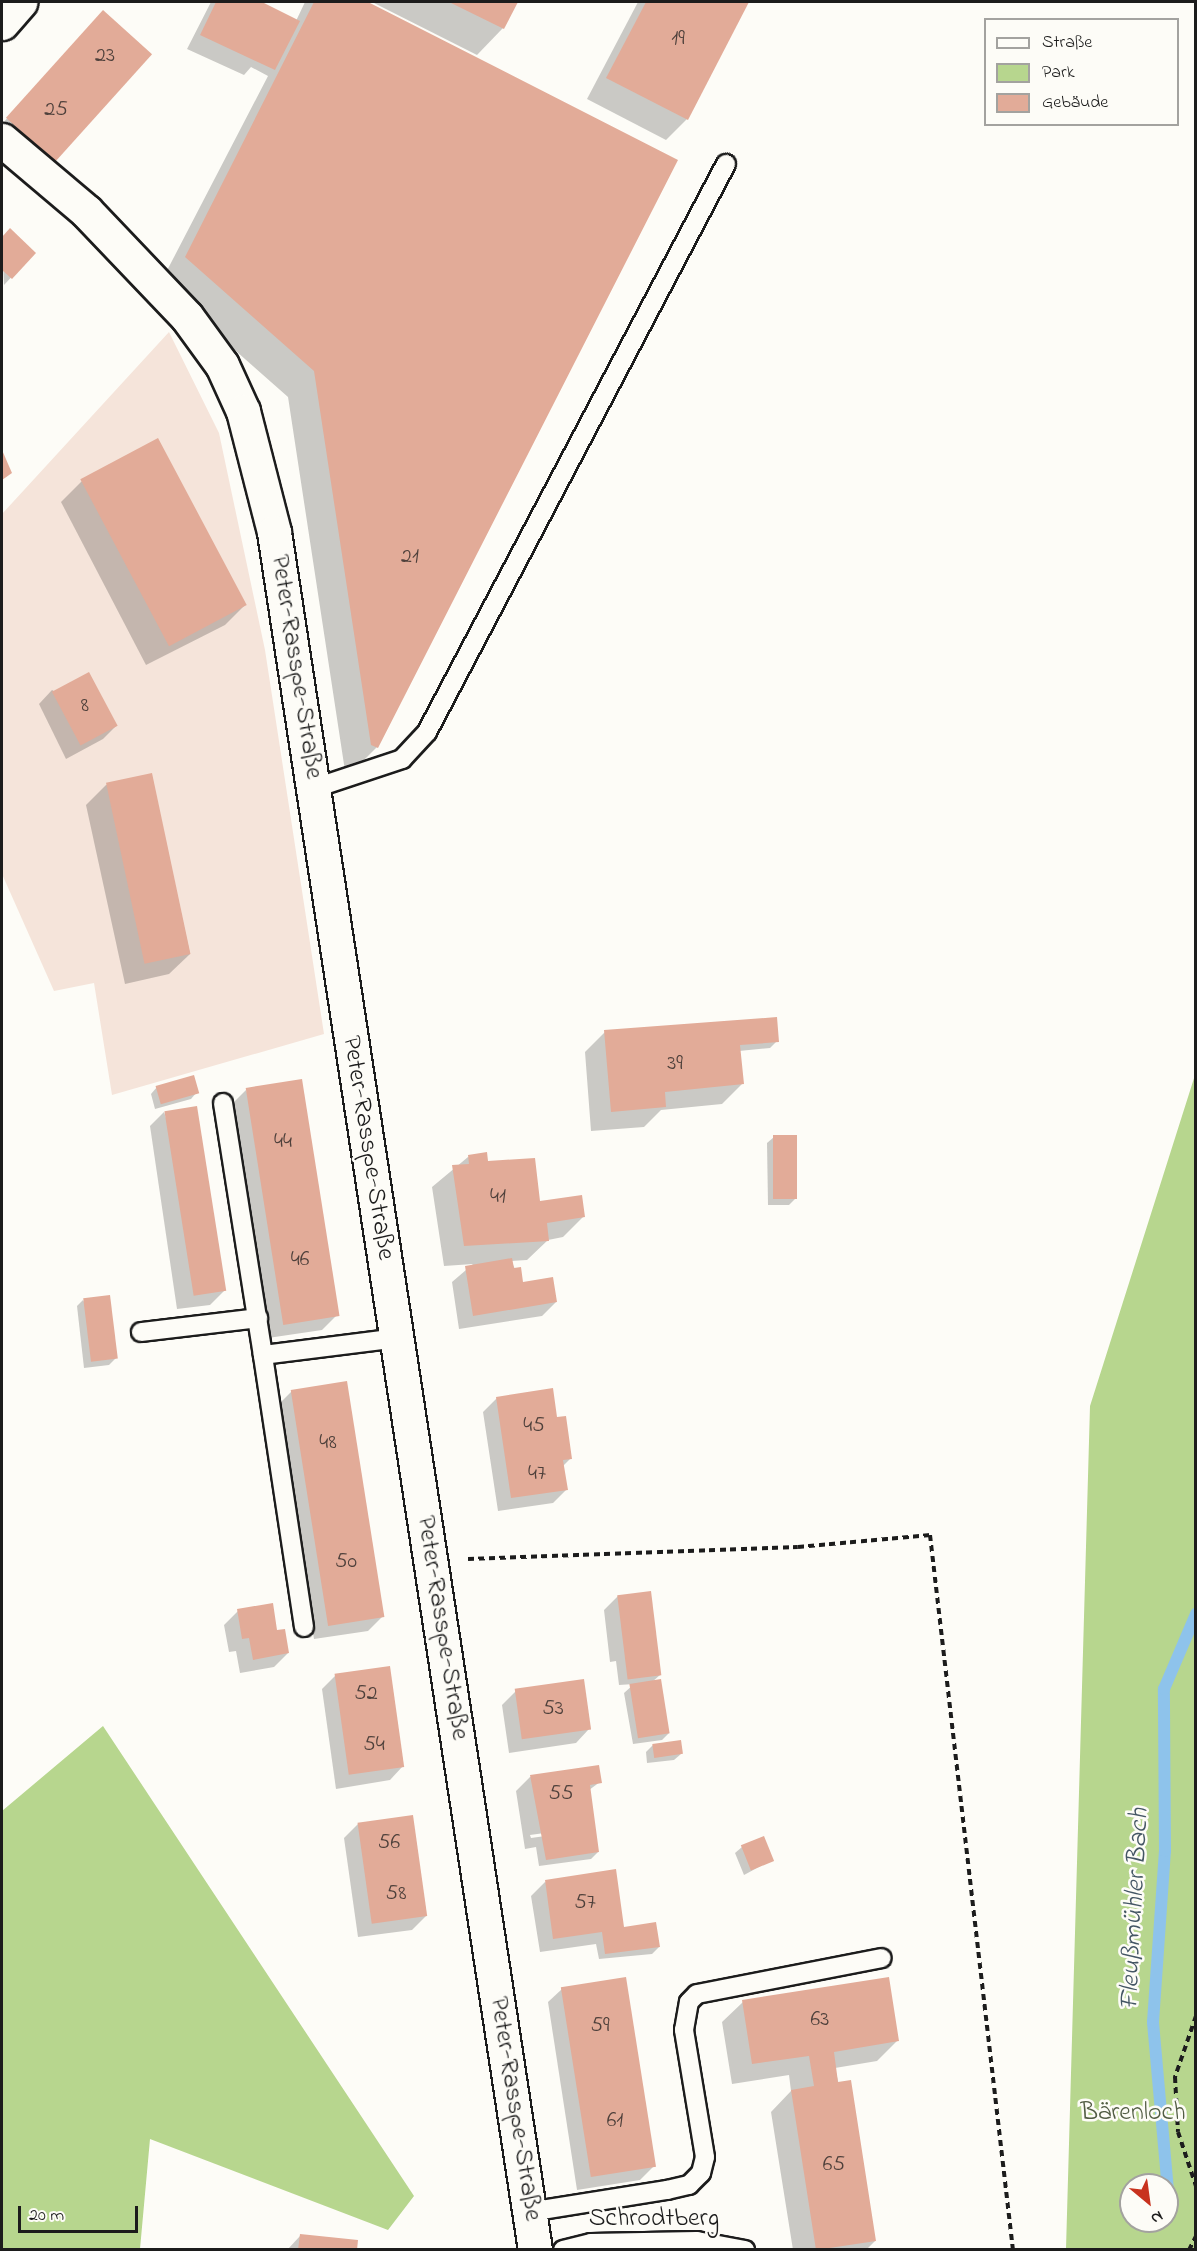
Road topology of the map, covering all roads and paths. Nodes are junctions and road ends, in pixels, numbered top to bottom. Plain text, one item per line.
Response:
1 (20, 2) edge
2 (2, 23) edge
3 (2, 140) edge
4 (726, 164) dead end
5 (315, 788) junction
6 (223, 1103) dead end
7 (258, 1318) junction
8 (141, 1332) dead end
9 (396, 1338) junction
10 (263, 1355) junction
11 (431, 1560) junction
12 (304, 1627) dead end
13 (882, 1958) dead end
14 (1196, 2016) edge
15 (1196, 2186) edge
16 (529, 2212) junction
17 (1196, 2235) edge
18 (535, 2250) edge
19 (563, 2250) edge
20 (746, 2250) edge
21 (1013, 2250) edge
22 (1189, 2250) edge

1 - 2 street
3 - 5 street, Peter-Rasspe-Straße
4 - 5 lane
5 - 9 street, Peter-Rasspe-Straße
6 - 7 lane
7 - 8 lane
7 - 10 lane
9 - 10 lane
9 - 11 street, Peter-Rasspe-Straße
10 - 12 lane
11 - 16 street, Peter-Rasspe-Straße
11 - 21 path
13 - 16 lane
14 - 15 path
16 - 18 street, Peter-Rasspe-Straße
17 - 22 path
19 - 20 lane, Schrodtberg

